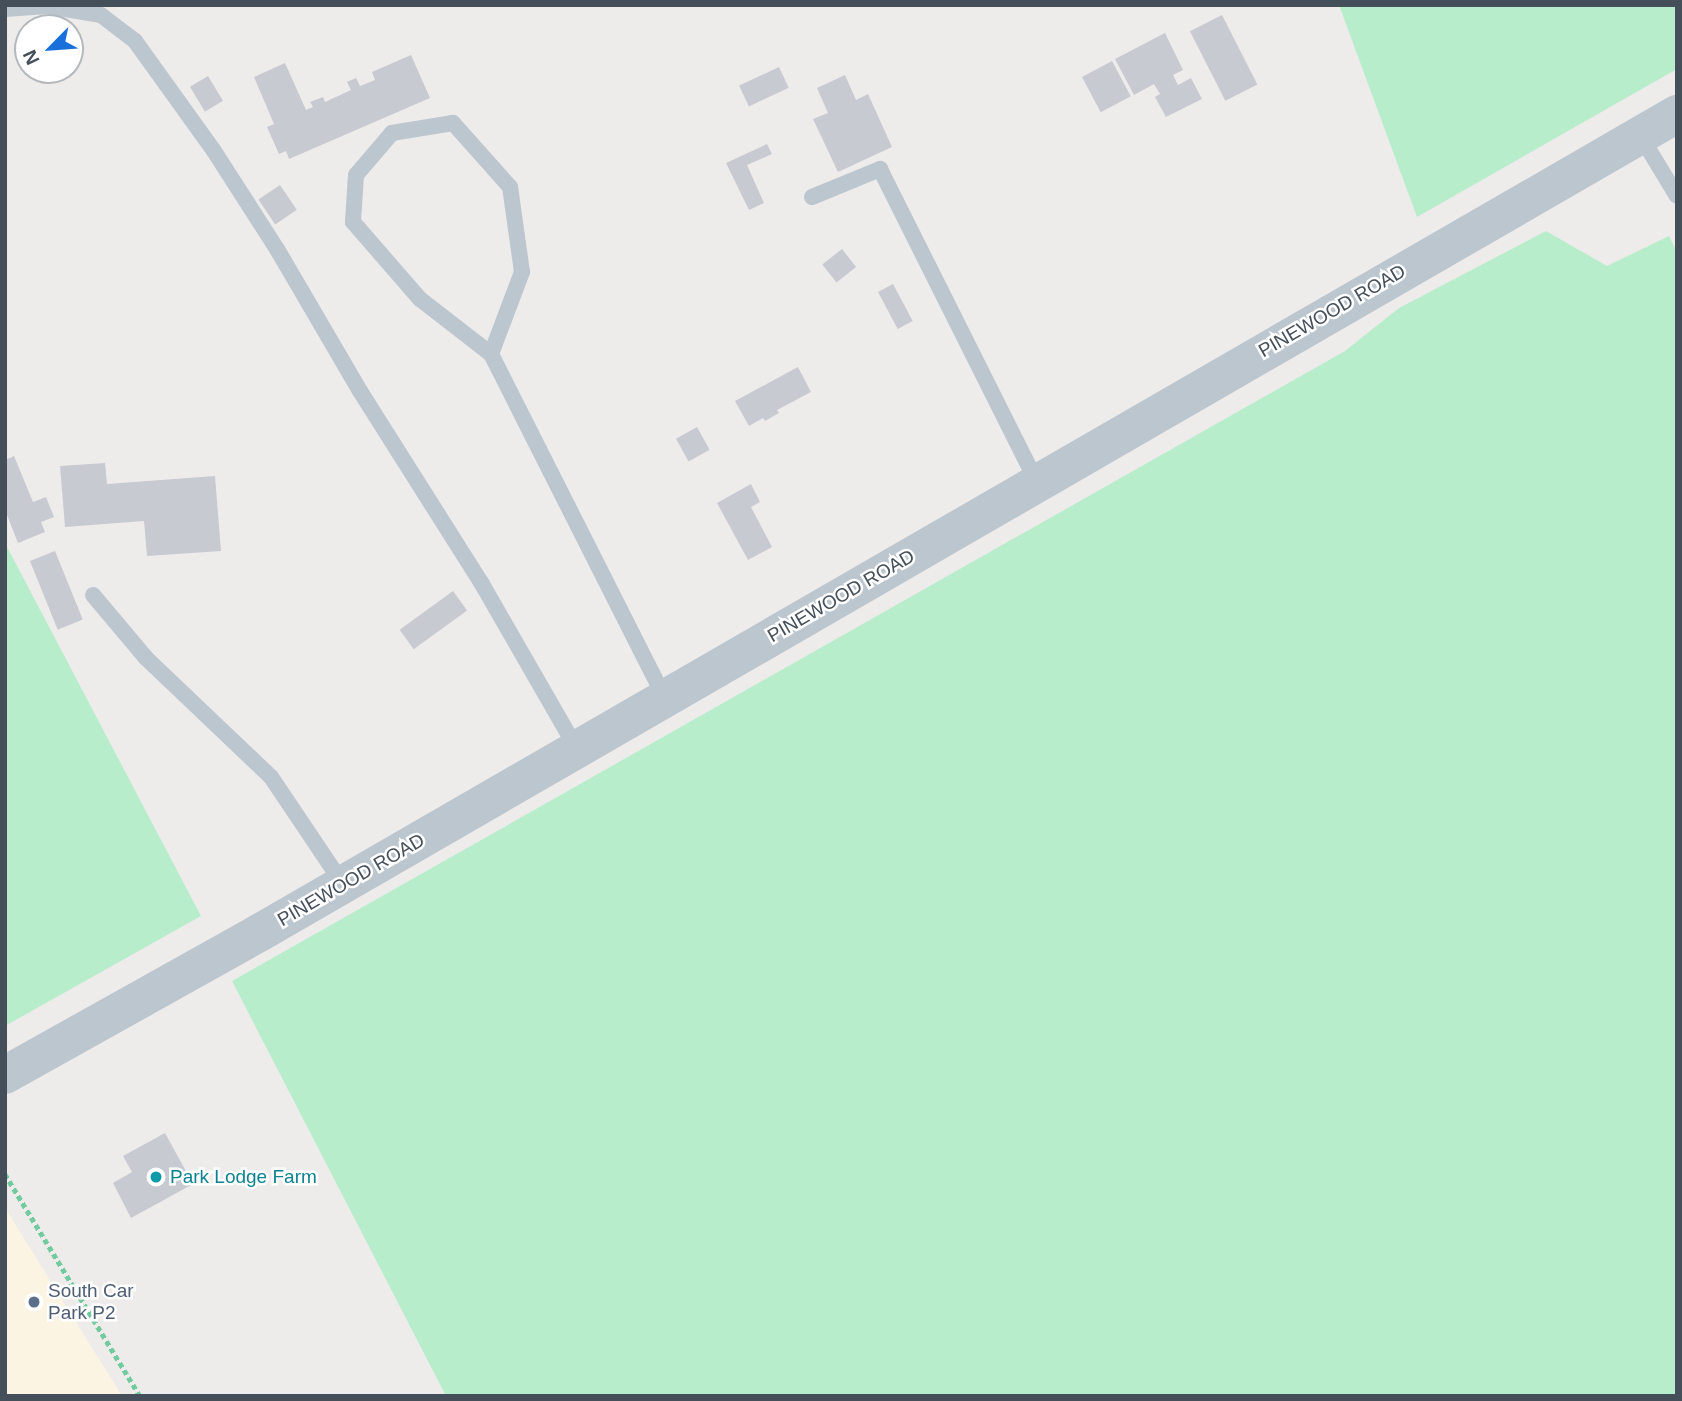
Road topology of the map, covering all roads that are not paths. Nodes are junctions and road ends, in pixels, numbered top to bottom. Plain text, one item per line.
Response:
1 (5, 9) edge
2 (1677, 114) edge
3 (1640, 135) junction
4 (1677, 196) edge
5 (812, 197) dead end
6 (491, 354) junction
7 (1037, 482) junction
8 (93, 595) dead end
9 (665, 698) junction
10 (577, 749) junction
11 (343, 884) junction
12 (5, 1076) edge

1 - 10 lane
2 - 3 street, PINEWOOD ROAD
3 - 4 lane
3 - 7 street, PINEWOOD ROAD
5 - 7 lane
6 - 6 lane
6 - 9 lane
7 - 9 street, PINEWOOD ROAD
8 - 11 lane
9 - 10 street, PINEWOOD ROAD
10 - 11 street, PINEWOOD ROAD
11 - 12 street, PINEWOOD ROAD

